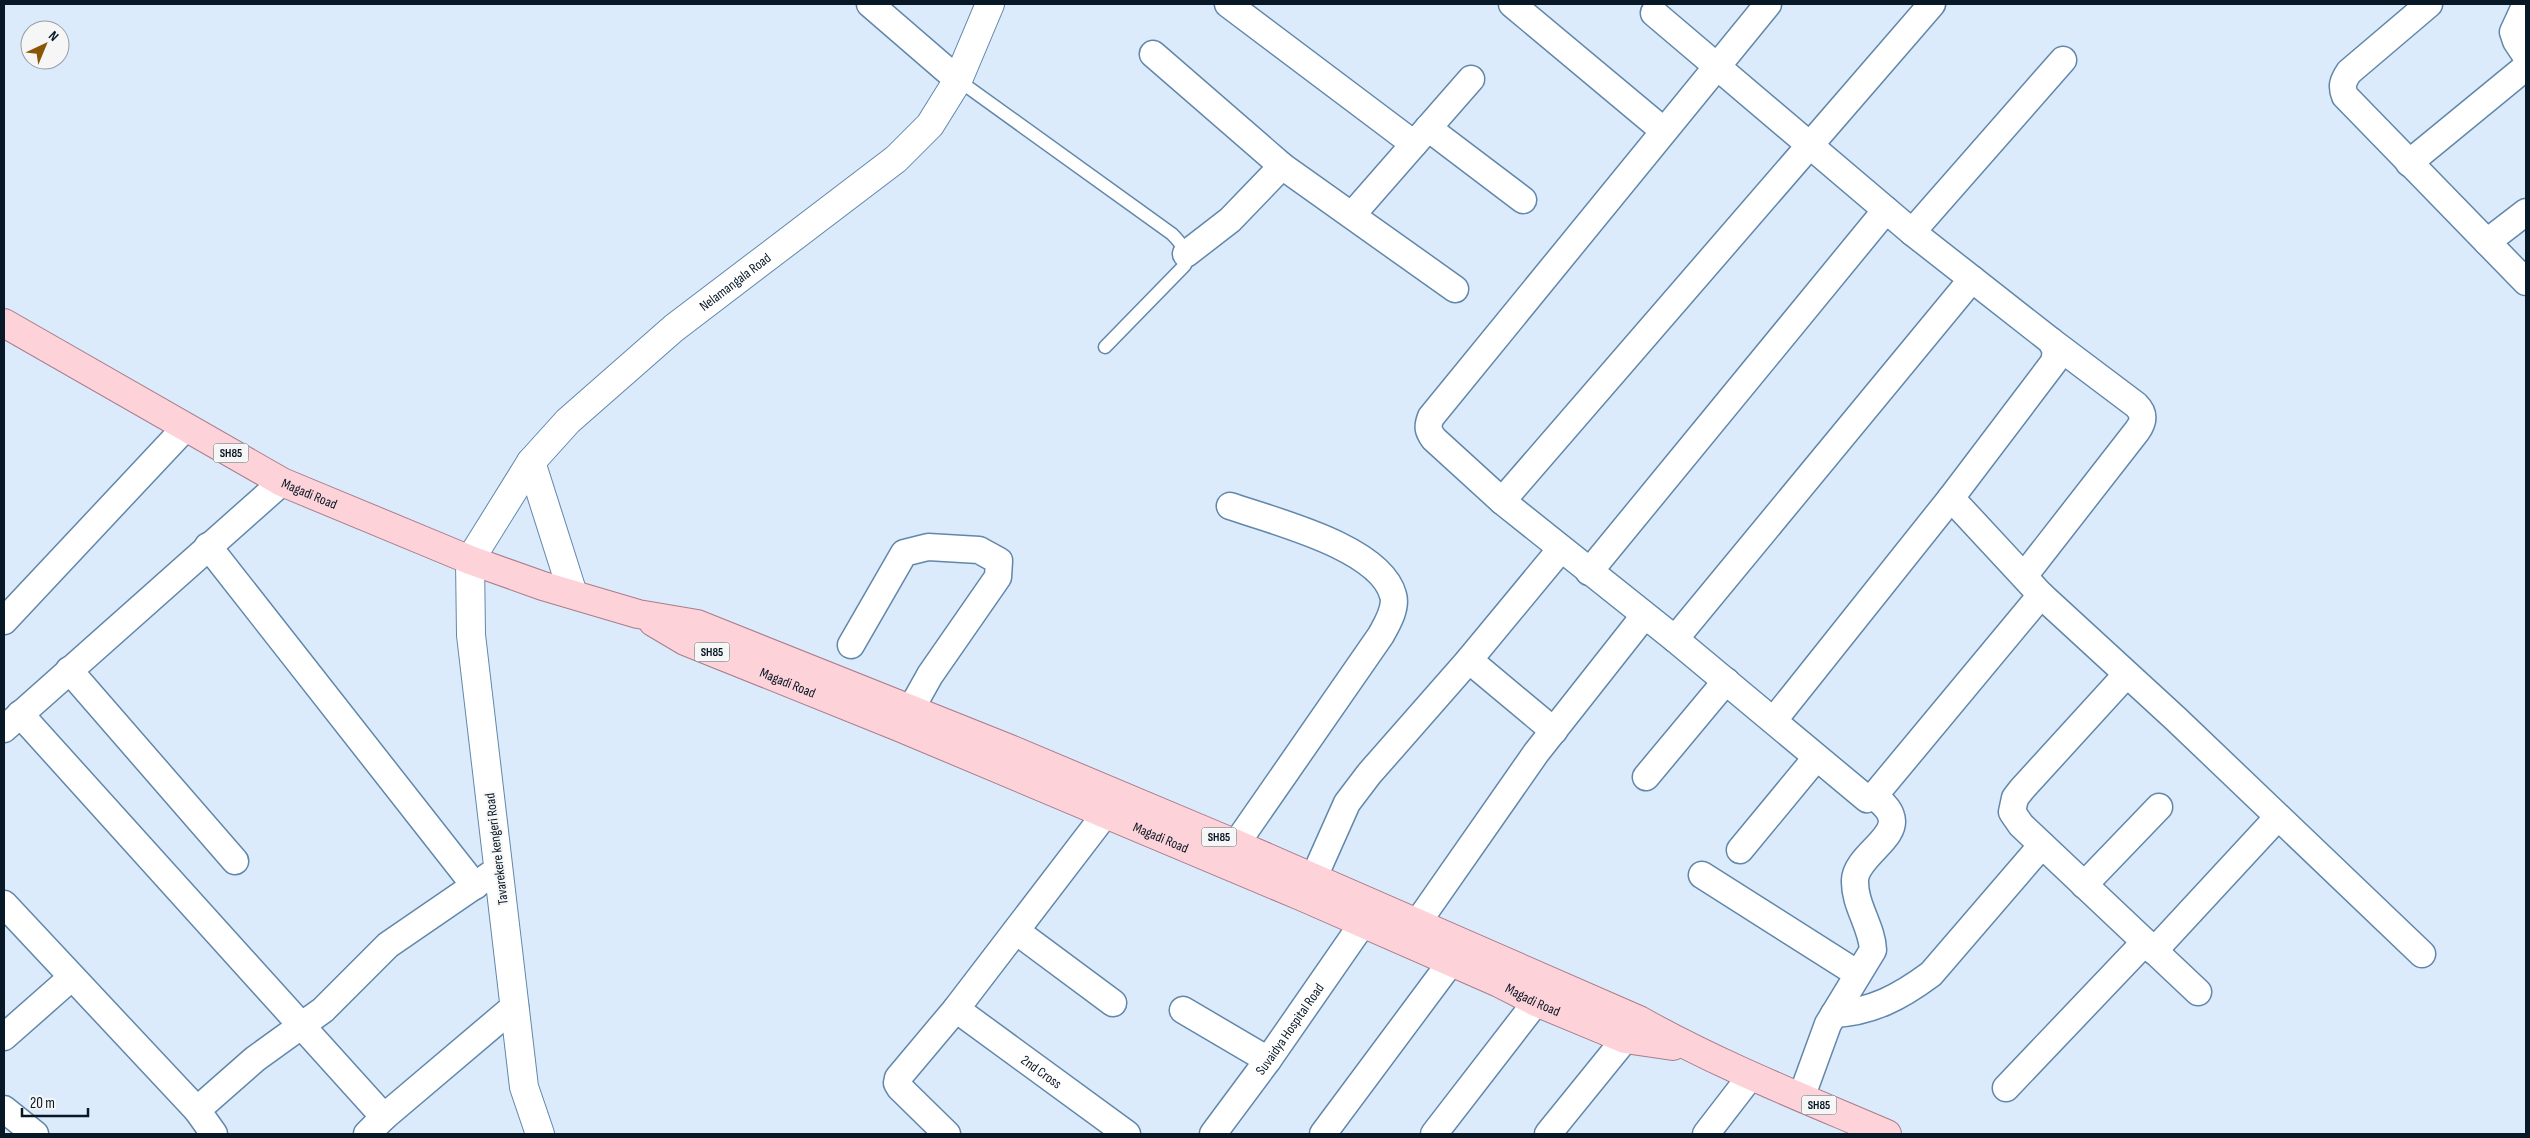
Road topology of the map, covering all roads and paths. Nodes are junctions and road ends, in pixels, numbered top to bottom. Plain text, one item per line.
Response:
1 (870, 4) edge
2 (1228, 4) edge
3 (1512, 4) edge
4 (1768, 4) edge
5 (1932, 4) edge
6 (2429, 4) edge
7 (2526, 4) edge
8 (983, 7) edge
9 (1654, 13) dead end
10 (1153, 54) dead end
11 (2526, 56) edge
12 (2063, 60) dead end
13 (1716, 65) junction
14 (2526, 67) edge
15 (1471, 79) dead end
16 (958, 80) junction
17 (1664, 131) junction
18 (1421, 136) junction
19 (1810, 145) junction
20 (2409, 163) junction
21 (1282, 166) junction
22 (1523, 200) dead end
23 (1886, 210) junction
24 (2526, 212) edge
25 (1352, 215) junction
26 (1912, 232) junction
27 (2487, 242) junction
28 (1186, 254) junction
29 (1972, 279) junction
30 (2526, 282) edge
31 (1455, 289) dead end
32 (4, 323) edge
33 (2050, 341) junction
34 (1105, 347) dead end
35 (186, 427) junction
36 (531, 462) junction
37 (282, 482) junction
38 (1951, 498) junction
39 (1502, 501) junction
40 (1230, 506) dead end
41 (208, 546) junction
42 (1560, 550) junction
43 (470, 560) junction
44 (1589, 572) junction
45 (2024, 576) junction
46 (573, 594) junction
47 (2041, 595) junction
48 (1644, 616) junction
49 (4, 621) edge
50 (1676, 639) junction
51 (851, 645) dead end
52 (1469, 660) junction
53 (69, 670) junction
54 (792, 674) junction
55 (2126, 675) junction
56 (1726, 681) junction
57 (911, 709) junction
58 (1774, 720) junction
59 (12, 721) edge
60 (1554, 731) junction
61 (1816, 758) junction
62 (1646, 777) dead end
63 (1874, 796) junction
64 (2159, 807) dead end
65 (1106, 813) junction
66 (2278, 817) junction
67 (1236, 844) junction
68 (2042, 845) junction
69 (1740, 850) dead end
70 (235, 861) dead end
71 (499, 869) junction
72 (1702, 876) dead end
73 (1314, 877) junction
74 (2084, 885) junction
75 (475, 886) junction
76 (4, 904) edge
77 (1363, 922) junction
78 (1418, 922) junction
79 (1016, 932) junction
80 (2150, 946) junction
81 (2422, 954) dead end
82 (1451, 962) junction
83 (1858, 974) junction
84 (72, 977) junction
85 (2198, 992) dead end
86 (1536, 1002) junction
87 (1113, 1004) dead end
88 (515, 1006) junction
89 (956, 1008) junction
90 (1183, 1010) dead end
91 (1834, 1014) junction
92 (302, 1024) junction
93 (4, 1037) edge
94 (1625, 1039) junction
95 (1690, 1048) junction
96 (1268, 1060) junction
97 (1750, 1077) junction
98 (2006, 1088) dead end
99 (1801, 1098) junction
100 (4, 1109) edge
101 (197, 1110) junction
102 (376, 1126) edge
103 (535, 1132) edge
104 (35, 1134) edge
105 (214, 1134) edge
106 (947, 1134) edge
107 (1127, 1134) edge
108 (1213, 1134) edge
109 (1323, 1134) edge
110 (1434, 1134) edge
111 (1548, 1134) edge
112 (1706, 1134) edge
113 (1887, 1134) edge

1 - 16 street
2 - 18 street
3 - 17 street
4 - 13 street
5 - 19 street
6 - 20 street
7 - 11 street
8 - 16 main road, Nelamangala Road
9 - 13 street
10 - 21 street
12 - 26 street
13 - 17 street
13 - 19 street
14 - 20 street
15 - 18 street
16 - 28 lane
16 - 36 main road, Nelamangala Road
17 - 39 street
18 - 22 street
18 - 25 street
19 - 23 street
19 - 39 street
20 - 27 street
21 - 25 street
21 - 28 street
23 - 26 street
23 - 44 street
24 - 27 street
25 - 31 street
26 - 29 street
27 - 30 street
28 - 34 lane
29 - 33 street
29 - 50 street
32 - 35 main road, Magadi Road / SH85
33 - 38 street
33 - 45 street
35 - 37 main road, Magadi Road / SH85
35 - 49 street
36 - 43 main road, Nelamangala Road
36 - 46 main road
37 - 41 street
37 - 43 main road, Magadi Road / SH85
38 - 45 street
38 - 58 street
39 - 42 street
40 - 67 street
41 - 53 street
41 - 75 street
42 - 44 street
42 - 52 street
43 - 46 main road, Magadi Road / SH85
43 - 71 main road, Tavarekere kengeri Road
44 - 48 street
45 - 47 street
46 - 54 main road, Magadi Road / SH85
47 - 55 street
47 - 63 street
48 - 50 street
48 - 60 street
50 - 56 street
51 - 57 street
52 - 60 street
52 - 73 street
53 - 59 street
53 - 70 street
54 - 57 main road, Magadi Road / SH85
54 - 65 main road, Magadi Road / SH85
55 - 66 street
55 - 68 street
56 - 58 street
56 - 62 street
57 - 67 main road, Magadi Road / SH85
58 - 61 street
59 - 92 street
60 - 78 street
61 - 63 street
61 - 69 street
63 - 83 street
64 - 74 street
65 - 77 main road, Magadi Road / SH85
65 - 79 street
66 - 80 street
66 - 81 street
67 - 73 main road, Magadi Road / SH85
68 - 74 street
68 - 91 street
71 - 75 street
71 - 88 main road, Tavarekere kengeri Road
72 - 83 street
73 - 78 main road, Magadi Road / SH85
74 - 80 street
75 - 92 street
76 - 84 street
77 - 82 main road, Magadi Road / SH85
77 - 96 street, Suvaidya Hospital Road
78 - 95 main road, Magadi Road / SH85
79 - 87 street
79 - 89 street
80 - 85 street
80 - 98 street
82 - 86 main road, Magadi Road / SH85
82 - 109 street
83 - 91 street
84 - 93 street
84 - 101 street
86 - 94 main road, Magadi Road / SH85
86 - 110 street
88 - 102 street
88 - 103 main road, Tavarekere kengeri Road
89 - 106 street
89 - 107 street, 2nd Cross
90 - 96 street
91 - 99 street
92 - 101 street
92 - 102 street
94 - 95 main road, Magadi Road / SH85
94 - 111 street
95 - 97 main road, Magadi Road / SH85
96 - 108 street, Suvaidya Hospital Road
97 - 99 main road, Magadi Road / SH85
97 - 112 street
99 - 113 main road, Magadi Road / SH85
100 - 104 street
101 - 105 street

